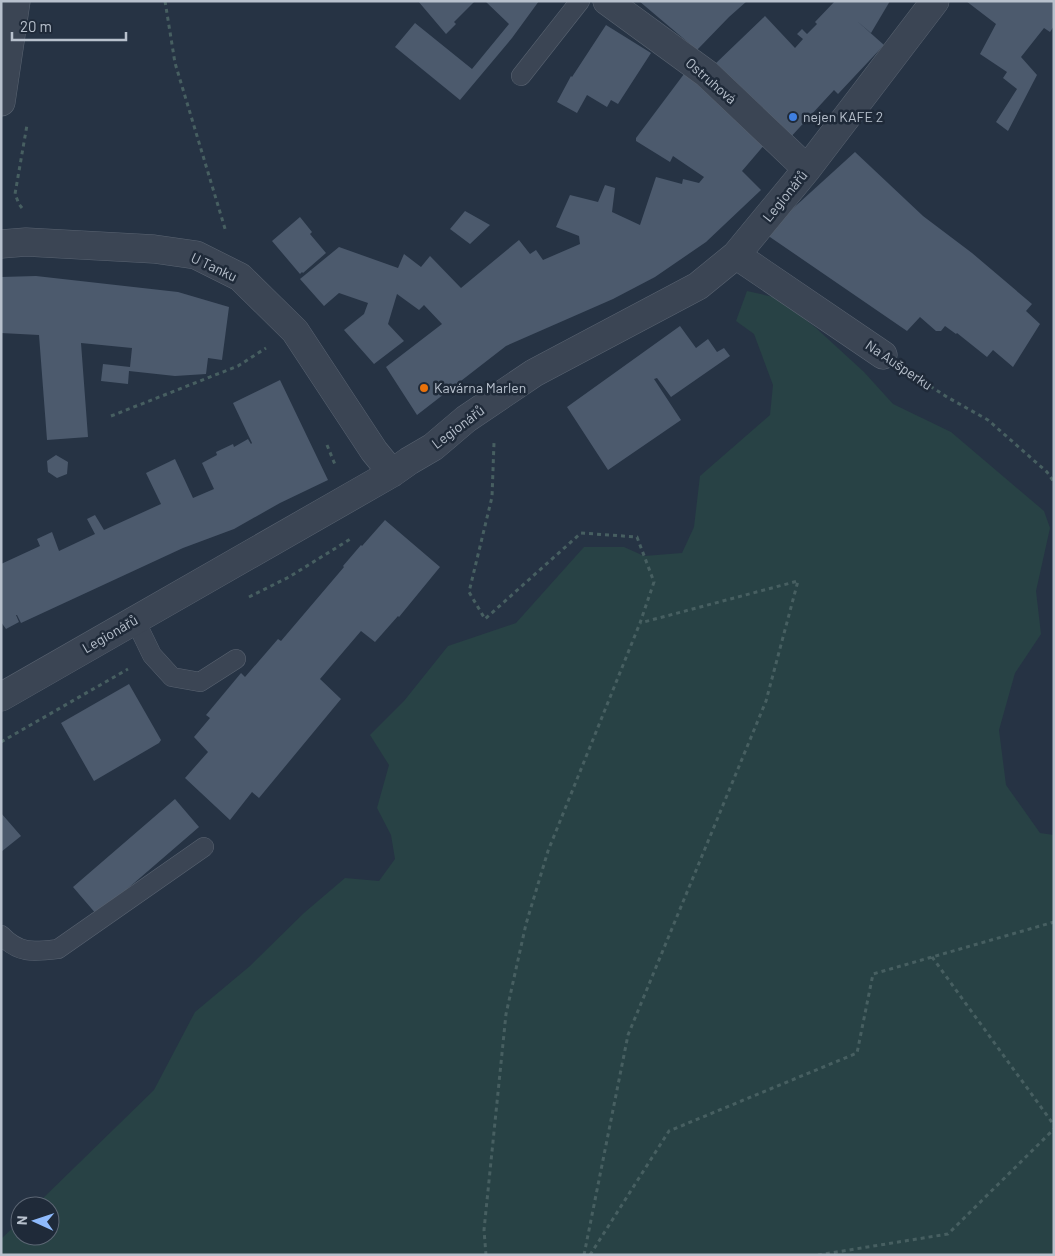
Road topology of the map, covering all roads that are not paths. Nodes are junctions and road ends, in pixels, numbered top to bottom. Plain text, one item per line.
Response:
1 (16, 1) edge
2 (580, 1) edge
3 (607, 1) edge
4 (935, 1) edge
5 (521, 76) dead end
6 (1, 102) edge
7 (807, 169) junction
8 (1, 244) edge
9 (736, 255) junction
10 (883, 355) road end
11 (392, 473) junction
12 (135, 620) junction
13 (236, 659) dead end
14 (1, 697) edge
15 (204, 847) dead end
16 (1, 935) edge

1 - 6 street
2 - 5 lane
3 - 7 street, Ostruhová
4 - 7 street, Legionářů
7 - 9 street, Legionářů
8 - 11 street, U Tanku
9 - 10 street, Na Aušperku
9 - 11 street, Legionářů
11 - 12 street, Legionářů
12 - 13 lane
12 - 14 street, Legionářů
15 - 16 lane

